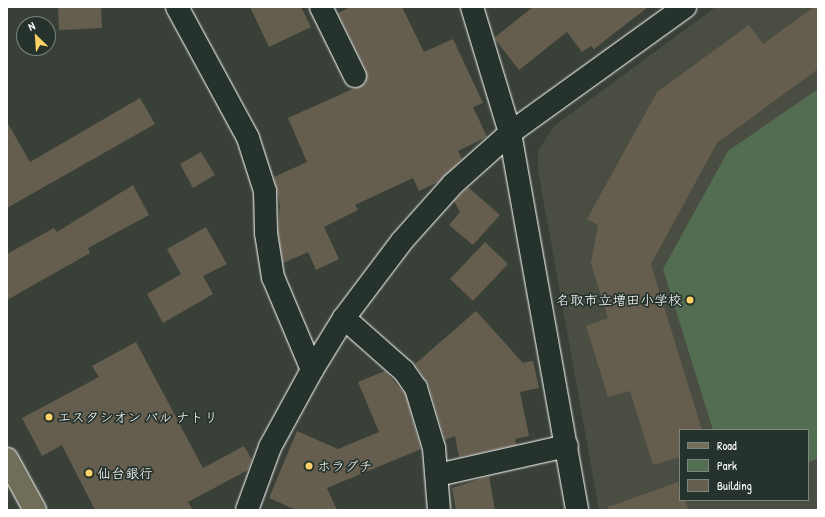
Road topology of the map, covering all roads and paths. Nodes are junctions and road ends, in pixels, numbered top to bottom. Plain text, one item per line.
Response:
1 (177, 7) edge
2 (321, 7) edge
3 (472, 7) edge
4 (686, 7) edge
5 (355, 76) dead end
6 (510, 134) junction
7 (344, 318) junction
8 (312, 370) junction
9 (567, 446) junction
10 (7, 459) edge
11 (437, 475) junction
12 (35, 510) edge
13 (247, 510) edge
14 (439, 510) edge
15 (577, 510) edge

1 - 8 street
2 - 5 street
3 - 6 street
4 - 6 street
6 - 7 street
6 - 9 street
7 - 8 street
7 - 11 street
8 - 13 street
9 - 11 street
9 - 15 street
10 - 12 main road
11 - 14 street

